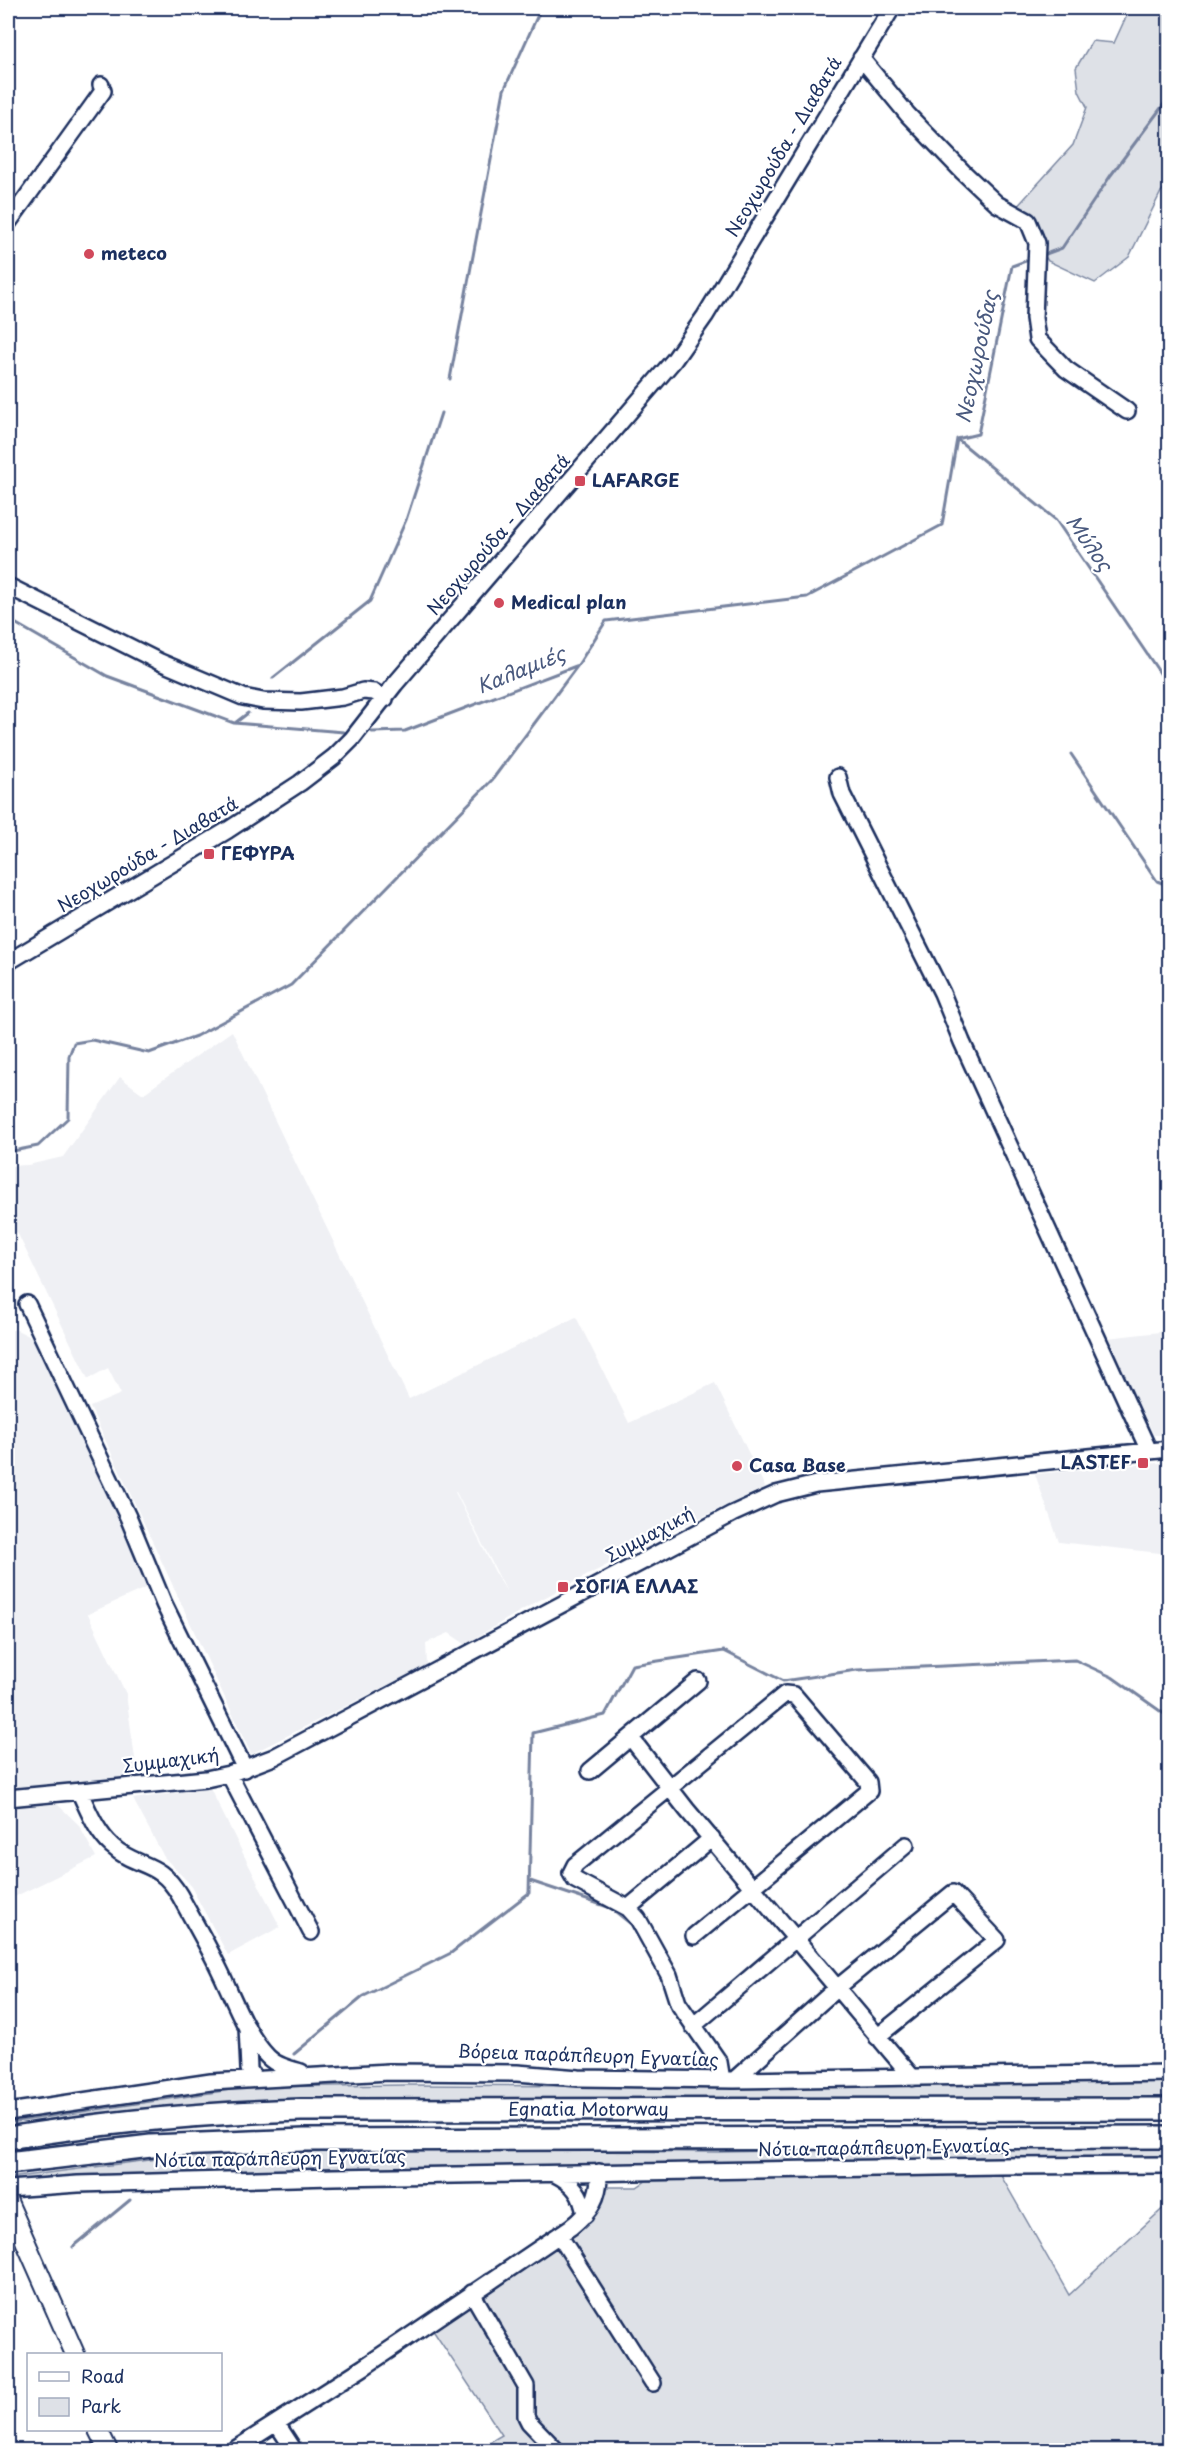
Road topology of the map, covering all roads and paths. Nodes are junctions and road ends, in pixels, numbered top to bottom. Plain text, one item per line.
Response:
1 (892, 8) edge
2 (861, 58) junction
3 (101, 85) dead end
4 (8, 222) edge
5 (1127, 411) dead end
6 (8, 586) edge
7 (385, 699) junction
8 (838, 777) dead end
9 (8, 962) edge
10 (27, 1304) dead end
11 (1170, 1449) edge
12 (1149, 1451) junction
13 (698, 1681) dead end
14 (631, 1738) junction
15 (245, 1769) junction
16 (590, 1771) dead end
17 (229, 1774) junction
18 (669, 1788) junction
19 (79, 1791) junction
20 (8, 1798) edge
21 (712, 1838) junction
22 (906, 1845) dead end
23 (752, 1887) junction
24 (628, 1908) junction
25 (311, 1932) dead end
26 (694, 1936) dead end
27 (795, 1938) junction
28 (837, 1988) junction
29 (693, 2026) junction
30 (247, 2027) junction
31 (877, 2037) junction
32 (260, 2048) junction
33 (1170, 2073) edge
34 (316, 2076) junction
35 (913, 2078) junction
36 (254, 2079) junction
37 (728, 2080) junction
38 (1170, 2109) edge
39 (8, 2112) edge
40 (1170, 2137) edge
41 (8, 2138) edge
42 (8, 2163) edge
43 (1170, 2165) edge
44 (599, 2172) junction
45 (554, 2173) junction
46 (8, 2189) edge
47 (8, 2202) edge
48 (584, 2212) junction
49 (8, 2227) edge
50 (559, 2235) junction
51 (472, 2293) junction
52 (62, 2353) edge
53 (74, 2353) edge
54 (653, 2383) dead end
55 (276, 2424) junction
56 (99, 2431) edge
57 (103, 2431) edge
58 (109, 2451) edge
59 (234, 2451) edge
60 (294, 2451) edge
61 (556, 2451) edge

1 - 2 street, Νεοχωρούδα - Διαβατά
2 - 5 street
2 - 7 street, Νεοχωρούδα - Διαβατά
3 - 4 street
6 - 7 street
7 - 9 street, Νεοχωρούδα - Διαβατά
8 - 12 street
10 - 15 street
11 - 12 street, Συμμαχική
12 - 15 street, Συμμαχική
13 - 14 street
14 - 16 street
14 - 18 street
15 - 17 street, Συμμαχική
17 - 19 street, Συμμαχική
17 - 25 street
18 - 21 street
18 - 23 street
18 - 24 street
19 - 20 street, Συμμαχική
19 - 30 street
21 - 23 street
21 - 24 street
22 - 27 street
23 - 26 street
23 - 27 street
24 - 29 street
27 - 28 street
27 - 29 street
28 - 31 street
28 - 31 street
28 - 37 street
29 - 37 street
30 - 32 street
30 - 36 street
31 - 35 street
32 - 34 street
32 - 36 street
33 - 35 street, Βόρεια παράπλευρη Εγνατίας
34 - 36 street, Βόρεια παράπλευρη Εγνατίας
34 - 37 street, Βόρεια παράπλευρη Εγνατίας
35 - 37 street, Βόρεια παράπλευρη Εγνατίας
36 - 39 street, Βόρεια παράπλευρη Εγνατίας
38 - 41 highway, Egnatia Motorway
40 - 42 highway, Egnatia Motorway
43 - 44 street, Νότια παράπλευρη Εγνατίας
44 - 45 street, Νότια παράπλευρη Εγνατίας
44 - 48 street
45 - 46 street, Νότια παράπλευρη Εγνατίας
45 - 48 street
47 - 53 main road
48 - 50 street
49 - 52 main road
50 - 51 street
50 - 54 street
51 - 55 street
51 - 61 street
55 - 59 street
55 - 60 street
56 - 58 main road
57 - 58 main road

